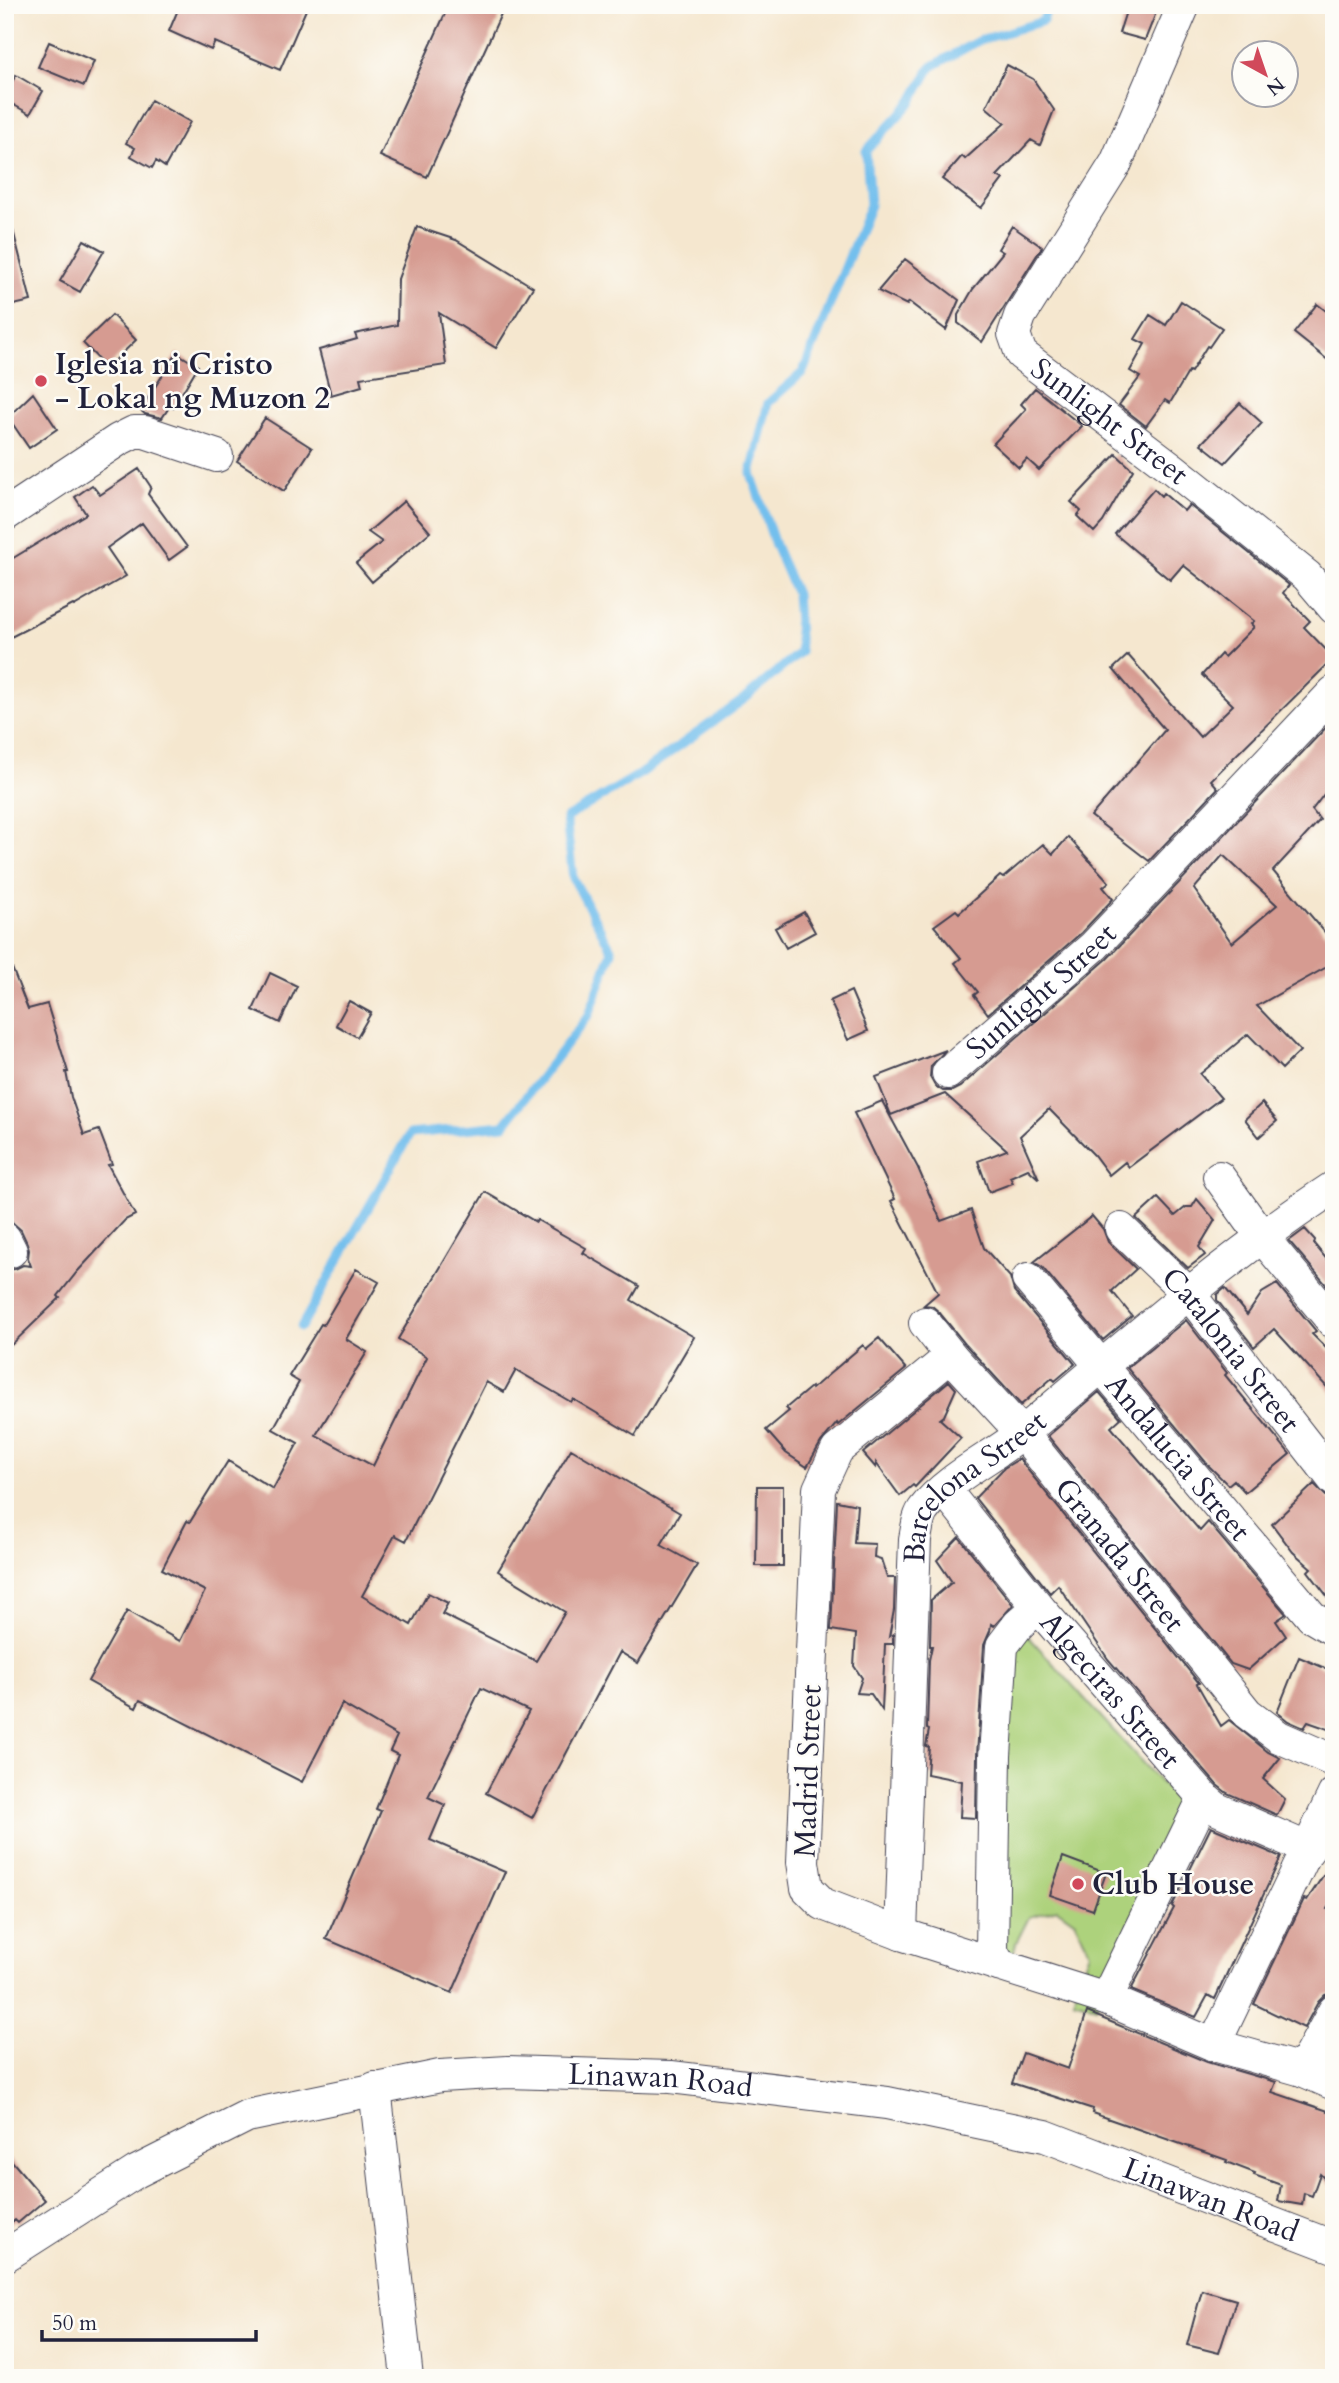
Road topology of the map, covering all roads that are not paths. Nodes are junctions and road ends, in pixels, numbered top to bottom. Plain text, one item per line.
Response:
1 (1184, 5) edge
2 (217, 456) dead end
3 (5, 515) edge
4 (1334, 608) edge
5 (1334, 692) edge
6 (948, 1073) dead end
7 (1219, 1177) dead end
8 (1333, 1187) edge
9 (1121, 1229) dead end
10 (1262, 1237) junction
11 (5, 1239) edge
12 (5, 1252) edge
13 (1028, 1279) dead end
14 (1190, 1294) junction
15 (925, 1323) dead end
16 (1334, 1323) edge
17 (951, 1356) junction
18 (1101, 1364) junction
19 (1022, 1433) junction
20 (1334, 1480) edge
21 (944, 1489) junction
22 (1038, 1607) junction
23 (1334, 1630) edge
24 (1334, 1761) edge
25 (1334, 1794) edge
26 (1204, 1798) junction
27 (1309, 1849) junction
28 (901, 1934) junction
29 (999, 1965) junction
30 (1106, 1999) junction
31 (1334, 2011) edge
32 (1214, 2045) junction
33 (1302, 2070) junction
34 (1334, 2084) edge
35 (375, 2088) junction
36 (1334, 2247) edge
37 (5, 2256) edge
38 (407, 2378) edge

1 - 4 street, Sunlight Street
2 - 3 street
5 - 6 street, Sunlight Street
7 - 10 street
8 - 10 street, Barcelona Street
9 - 14 street, Catalonia Street
10 - 14 street, Barcelona Street
10 - 16 street
11 - 12 street
13 - 18 street, Andalucia Street
14 - 18 street, Barcelona Street
14 - 20 street, Catalonia Street
15 - 17 street, Granada Street
17 - 19 street, Granada Street
17 - 28 street, Madrid Street
18 - 19 street, Barcelona Street
18 - 23 street, Andalucia Street
19 - 21 street, Barcelona Street
19 - 24 street, Granada Street
21 - 22 street, Algeciras Street
21 - 28 street, Barcelona Street
22 - 26 street, Algeciras Street
22 - 29 street
25 - 27 street
26 - 27 street, Algeciras Street
26 - 30 street
27 - 32 street
28 - 29 street, Madrid Street
29 - 30 street, Madrid Street
30 - 32 street, Madrid Street
31 - 33 street
32 - 33 street, Madrid Street
33 - 34 street, Madrid Street
35 - 36 street, Linawan Road
35 - 37 street, Linawan Road
35 - 38 street

